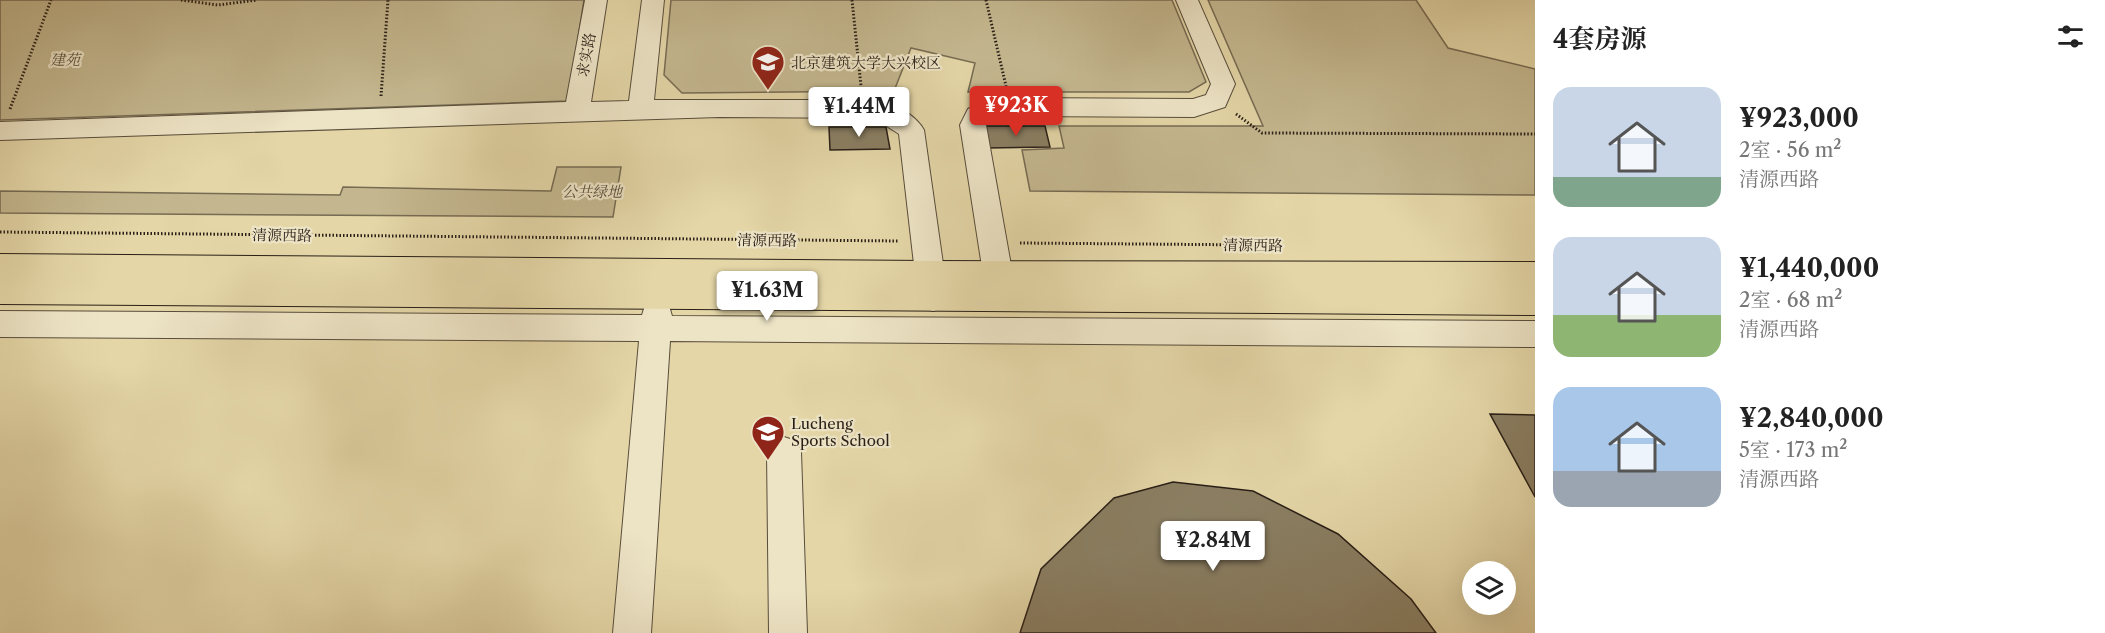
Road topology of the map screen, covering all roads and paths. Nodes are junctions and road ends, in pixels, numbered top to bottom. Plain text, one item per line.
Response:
1 (51, 0) edge
2 (181, 0) edge
3 (257, 0) edge
4 (388, 0) edge
5 (596, 0) edge
6 (653, 0) edge
7 (852, 0) edge
8 (986, 0) edge
9 (1187, 0) edge
10 (1216, 100) junction
11 (1011, 107) junction
12 (863, 108) junction
13 (640, 110) junction
14 (577, 111) junction
15 (379, 118) junction
16 (1, 131) edge
17 (1535, 134) edge
18 (0, 232) edge
19 (925, 242) junction
20 (993, 243) junction
21 (1264, 245) dead end
22 (0, 267) edge
23 (1535, 275) edge
24 (931, 286) junction
25 (1000, 286) junction
26 (0, 291) edge
27 (658, 296) junction
28 (1535, 301) edge
29 (0, 324) edge
30 (656, 330) junction
31 (1535, 334) edge
32 (784, 452) dead end
33 (632, 633) edge
34 (788, 633) edge

1 - 16 path
2 - 3 path
4 - 15 path
5 - 14 street, 求实路
6 - 13 street
7 - 12 path
8 - 11 path
9 - 10 street
10 - 11 street
10 - 17 path
11 - 20 street
12 - 13 street
12 - 19 street
13 - 14 street
14 - 15 street
15 - 16 street
18 - 19 path, 清源西路
19 - 24 street
20 - 21 path, 清源西路
20 - 25 street
22 - 24 main road, 清源西路
23 - 25 main road, 清源西路
24 - 25 main road, 清源西路
24 - 27 main road, 清源西路
25 - 28 main road, 清源西路
26 - 27 main road, 清源西路
27 - 30 street
29 - 30 street
30 - 31 street
30 - 33 street
32 - 34 street

